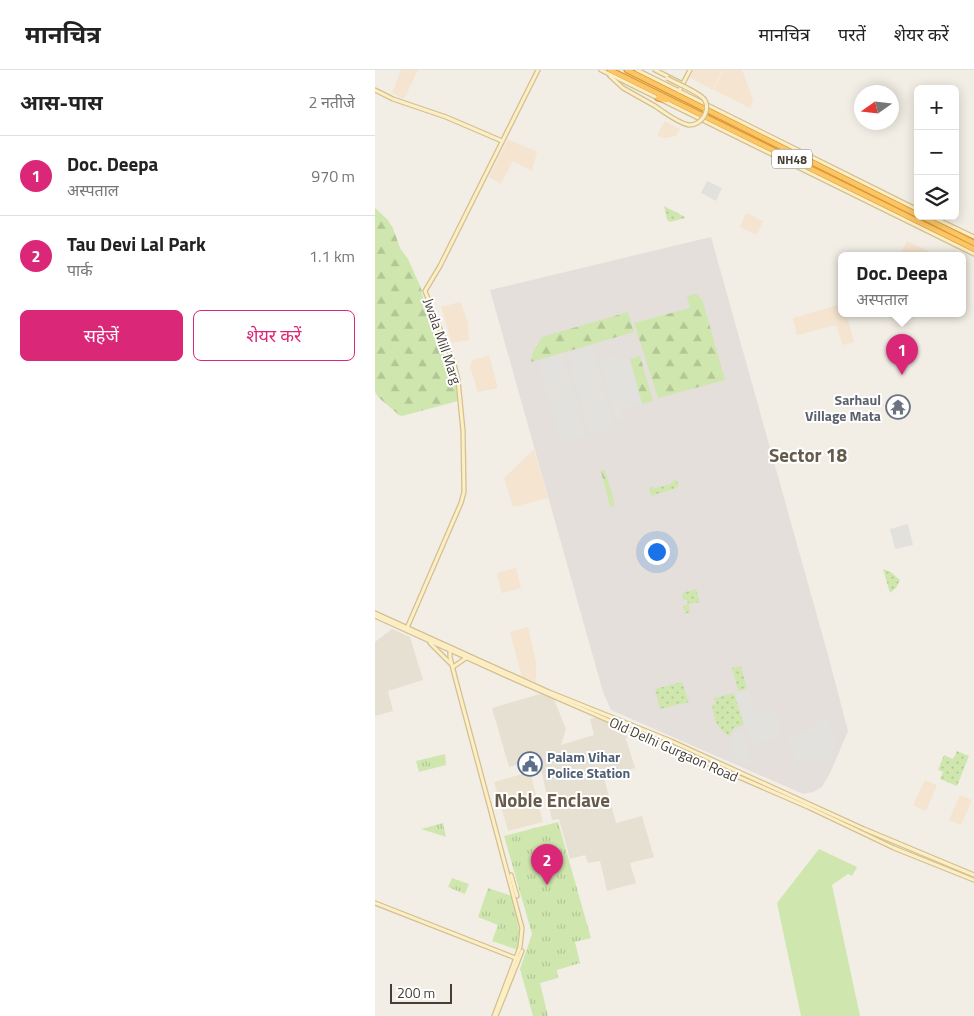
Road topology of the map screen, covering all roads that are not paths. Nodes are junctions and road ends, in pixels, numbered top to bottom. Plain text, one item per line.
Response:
1 (538, 70) edge
2 (601, 70) edge
3 (627, 70) edge
4 (651, 70) edge
5 (655, 70) edge
6 (690, 70) edge
7 (608, 71) edge
8 (639, 71) edge
9 (644, 78) junction
10 (683, 84) junction
11 (375, 90) edge
12 (679, 91) junction
13 (658, 98) junction
14 (673, 101) junction
15 (502, 141) junction
16 (914, 208) edge
17 (914, 213) edge
18 (929, 220) edge
19 (938, 220) edge
20 (974, 237) edge
21 (974, 242) edge
22 (974, 249) edge
23 (974, 254) edge
24 (375, 614) edge
25 (407, 628) junction
26 (428, 640) junction
27 (451, 648) junction
28 (466, 657) junction
29 (453, 666) junction
30 (596, 712) junction
31 (974, 875) edge
32 (974, 880) edge
33 (375, 903) edge
34 (517, 959) junction
35 (495, 1016) edge

1 - 15 main road, Jwala Mill Marg
2 - 7 main road
3 - 9 highway, NH48
4 - 7 main road, bridge
5 - 10 main road
6 - 10 main road
7 - 13 main road
7 - 14 highway, NH48
8 - 9 highway
8 - 12 main road
9 - 17 highway, NH48
10 - 12 main road
11 - 15 main road
12 - 16 main road
13 - 14 highway
13 - 23 main road
14 - 22 highway, NH48
15 - 25 main road, Jwala Mill Marg
18 - 21 highway, NH48
19 - 20 main road
24 - 25 main road, Old Delhi Gurgaon Road
24 - 26 main road, Old Delhi Gurgaon Road
25 - 27 main road, Old Delhi Gurgaon Road
26 - 27 main road, Old Delhi Gurgaon Road
26 - 29 main road
27 - 28 main road, Old Delhi Gurgaon Road
27 - 29 main road
27 - 30 main road, Old Delhi Gurgaon Road
28 - 29 main road
28 - 30 main road, Old Delhi Gurgaon Road
29 - 34 main road
30 - 31 main road, Old Delhi Gurgaon Road
30 - 32 main road, Old Delhi Gurgaon Road
33 - 34 main road
34 - 35 main road

